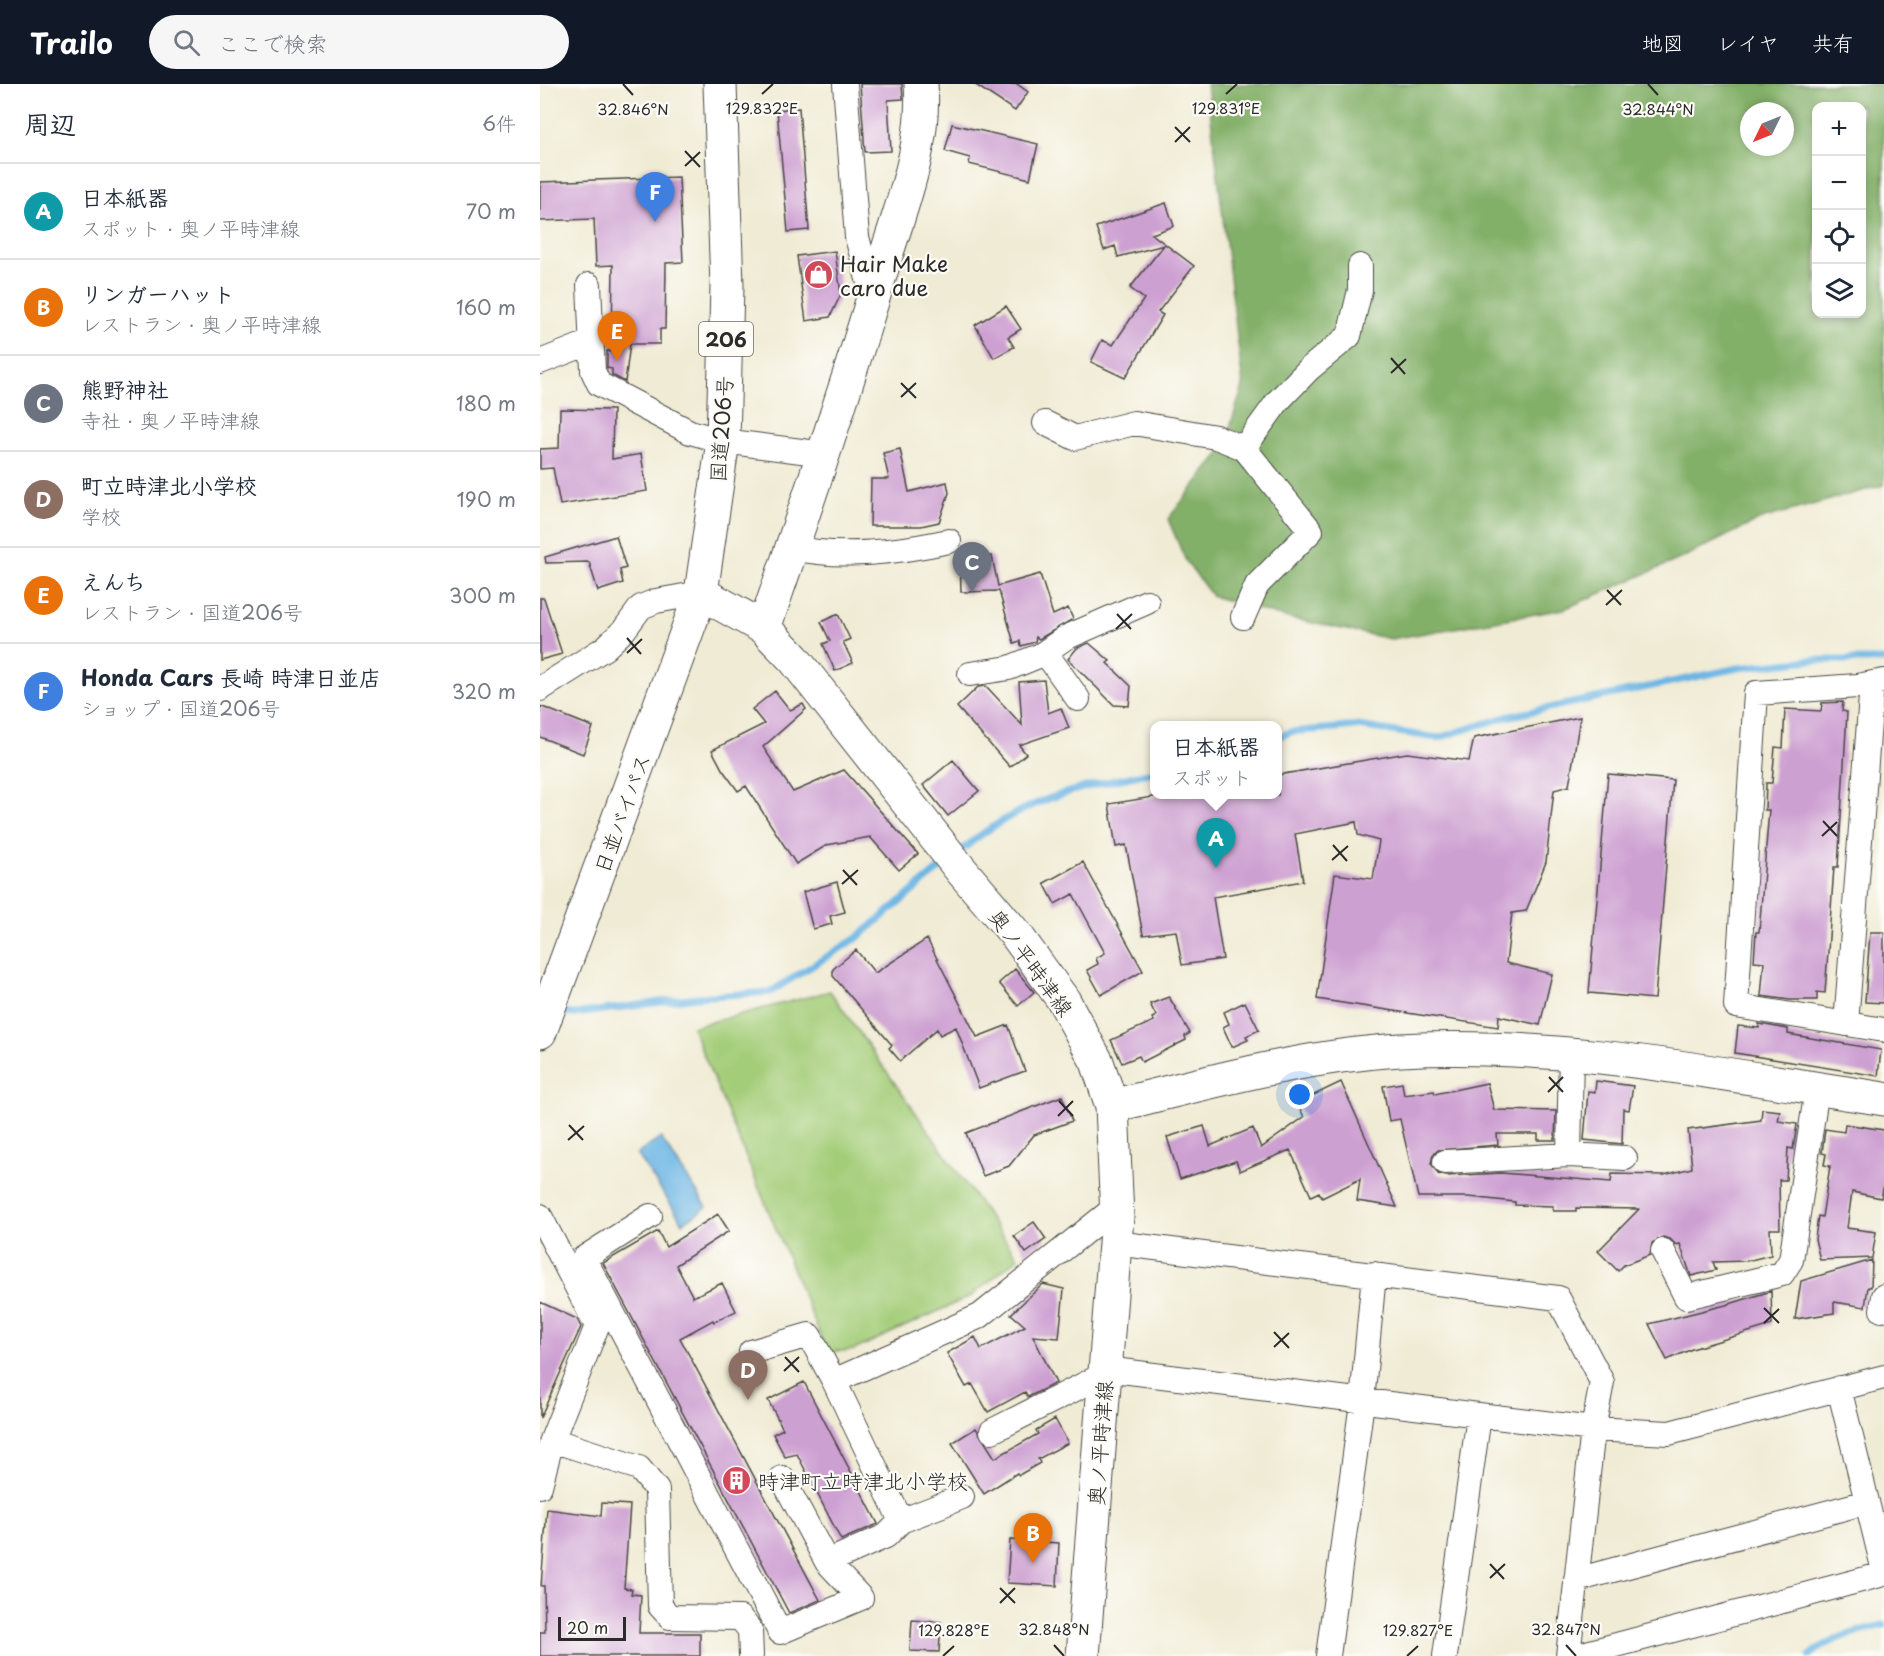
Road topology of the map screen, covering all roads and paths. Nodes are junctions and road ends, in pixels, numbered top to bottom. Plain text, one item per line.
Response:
1 (720, 84) edge
2 (845, 84) edge
3 (921, 84) edge
4 (1360, 266) dead end
5 (589, 285) dead end
6 (873, 300) junction
7 (591, 342) junction
8 (540, 362) edge
9 (1045, 423) dead end
10 (723, 441) junction
11 (1244, 448) junction
12 (825, 454) junction
13 (949, 541) dead end
14 (792, 548) junction
15 (701, 593) junction
16 (1146, 602) dead end
17 (1243, 617) dead end
18 (764, 628) junction
19 (1045, 652) junction
20 (970, 674) dead end
21 (1878, 682) edge
22 (540, 689) edge
23 (1078, 699) dead end
24 (1846, 1023) junction
25 (1884, 1030) edge
26 (540, 1032) edge
27 (1571, 1053) junction
28 (1817, 1089) junction
29 (1884, 1099) edge
30 (1112, 1106) junction
31 (1569, 1155) junction
32 (1625, 1158) dead end
33 (1445, 1162) dead end
34 (1117, 1206) junction
35 (540, 1216) edge
36 (650, 1216) dead end
37 (1115, 1243) junction
38 (1663, 1251) dead end
39 (1374, 1274) junction
40 (750, 1352) dead end
41 (1105, 1372) junction
42 (1884, 1377) edge
43 (834, 1381) junction
44 (1839, 1388) junction
45 (1362, 1402) junction
46 (1479, 1416) junction
47 (1593, 1429) junction
48 (992, 1431) dead end
49 (552, 1440) junction
50 (783, 1478) dead end
51 (540, 1486) edge
52 (962, 1497) dead end
53 (1868, 1502) junction
54 (901, 1521) junction
55 (827, 1562) junction
56 (1884, 1573) edge
57 (1576, 1580) junction
58 (751, 1656) edge
59 (1083, 1656) edge
60 (1328, 1656) edge
61 (1445, 1656) edge
62 (1568, 1656) edge
63 (1575, 1656) edge

1 - 10 main road, 国道206号 / 206
2 - 6 street
3 - 6 main road
4 - 11 street
5 - 7 street
6 - 12 main road
7 - 8 street
7 - 10 street
9 - 11 street
10 - 12 street
10 - 15 main road, 国道206号 / 206
11 - 17 street
12 - 14 main road
13 - 14 street
14 - 18 main road
15 - 18 main road, 奥ノ平時津線
15 - 22 street
15 - 26 main road, 日並バイパス / 206
16 - 19 street
18 - 30 main road, 奥ノ平時津線
19 - 20 street
19 - 23 street
21 - 24 street
21 - 24 street
24 - 25 street
27 - 28 main road
27 - 30 main road
27 - 31 street
28 - 29 main road
28 - 38 street
30 - 34 main road, 奥ノ平時津線
31 - 32 street
31 - 33 street
34 - 37 main road, 奥ノ平時津線
34 - 43 street
35 - 49 street
36 - 55 street
37 - 39 street
37 - 41 main road, 奥ノ平時津線
39 - 45 street
39 - 47 street
40 - 43 street
41 - 45 street
41 - 48 street
41 - 59 main road, 奥ノ平時津線
42 - 44 street
43 - 54 street
44 - 47 street
44 - 53 street
45 - 46 street
45 - 60 street
46 - 47 street
46 - 61 street
47 - 57 street
49 - 51 street
49 - 58 street
50 - 55 street
52 - 54 street
53 - 56 street
53 - 57 street
54 - 55 street
56 - 63 street
57 - 62 street

